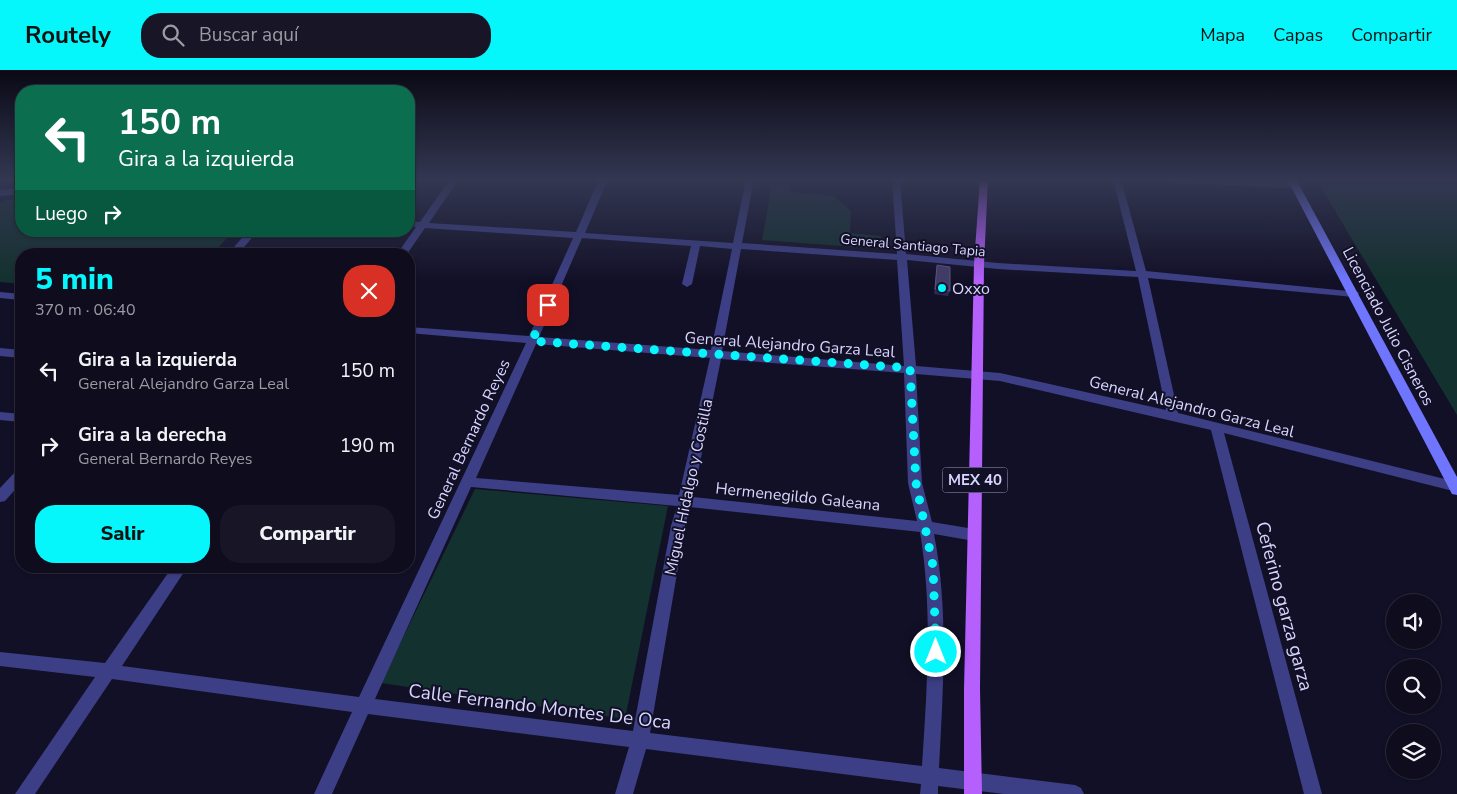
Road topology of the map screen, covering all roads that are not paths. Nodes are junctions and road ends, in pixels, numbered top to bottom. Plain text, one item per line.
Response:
1 (431, 213) edge
2 (590, 213) edge
3 (744, 213) edge
4 (899, 213) edge
5 (982, 213) edge
6 (1126, 213) edge
7 (1309, 213) edge
8 (415, 224) edge
9 (423, 225) junction
10 (580, 235) junction
11 (415, 236) edge
12 (248, 237) edge
13 (414, 237) edge
14 (696, 244) junction
15 (737, 247) junction
16 (238, 248) edge
17 (406, 248) edge
18 (902, 256) junction
19 (978, 264) junction
20 (1142, 274) junction
21 (686, 284) dead end
22 (1354, 294) junction
23 (0, 295) edge
24 (15, 296) edge
25 (415, 331) edge
26 (532, 341) junction
27 (0, 352) edge
28 (15, 353) edge
29 (716, 355) junction
30 (910, 368) junction
31 (978, 374) junction
32 (0, 416) edge
33 (1173, 416) junction
34 (15, 417) edge
35 (1217, 429) junction
36 (15, 481) edge
37 (468, 482) junction
38 (1456, 488) edge
39 (1, 496) edge
40 (685, 501) junction
41 (926, 527) junction
42 (974, 535) junction
43 (176, 573) edge
44 (0, 659) edge
45 (108, 671) junction
46 (365, 706) junction
47 (640, 739) junction
48 (930, 775) junction
49 (973, 788) edge
50 (24, 794) edge
51 (323, 794) edge
52 (624, 794) edge
53 (929, 794) edge
54 (1076, 794) edge
55 (1314, 794) edge

1 - 9 street
2 - 10 street, General Bernardo Reyes
3 - 15 street, Miguel Hidalgo y Costilla
4 - 18 street
5 - 19 main road, MEX 40
6 - 20 street
7 - 22 street, Licenciado Julio Cisneros
8 - 9 street, General Santiago Tapia
9 - 10 street, General Santiago Tapia
9 - 11 street
10 - 14 street, General Santiago Tapia
10 - 26 street, General Bernardo Reyes
12 - 16 street
13 - 17 street
14 - 15 street, General Santiago Tapia
14 - 21 street
15 - 18 street, General Santiago Tapia
15 - 29 street, Miguel Hidalgo y Costilla
18 - 19 street, General Santiago Tapia
18 - 30 street
19 - 20 street, General Santiago Tapia
19 - 31 main road, MEX 40
20 - 22 street, General Santiago Tapia
20 - 33 street
22 - 38 street, Licenciado Julio Cisneros
23 - 24 street
25 - 26 street, General Alejandro Garza Leal
26 - 29 street, General Alejandro Garza Leal
26 - 37 street, General Bernardo Reyes
27 - 28 street
29 - 30 street, General Alejandro Garza Leal
29 - 40 street, Miguel Hidalgo y Costilla
30 - 31 street, General Alejandro Garza Leal
30 - 41 street
31 - 33 street, General Alejandro Garza Leal
31 - 42 main road, MEX 40
32 - 34 street
33 - 35 street, General Alejandro Garza Leal
35 - 38 street, General Alejandro Garza Leal
35 - 55 street, Ceferino garza garza
36 - 39 street
37 - 40 street, Hermenegildo Galeana
37 - 46 street, General Bernardo Reyes
40 - 41 street, Hermenegildo Galeana
40 - 47 street, Miguel Hidalgo y Costilla
41 - 42 street, Hermenegildo Galeana
41 - 48 street
42 - 49 main road, MEX 40
43 - 45 street
44 - 45 street, Calle Fernando Montes De Oca
45 - 46 street, Calle Fernando Montes De Oca
45 - 50 street
46 - 47 street, Calle Fernando Montes De Oca
46 - 51 street, General Bernardo Reyes
47 - 48 street, Calle Fernando Montes De Oca
47 - 52 street, Miguel Hidalgo y Costilla
48 - 49 street, Calle Fernando Montes De Oca
48 - 53 street
49 - 54 street, Calle Fernando Montes De Oca

